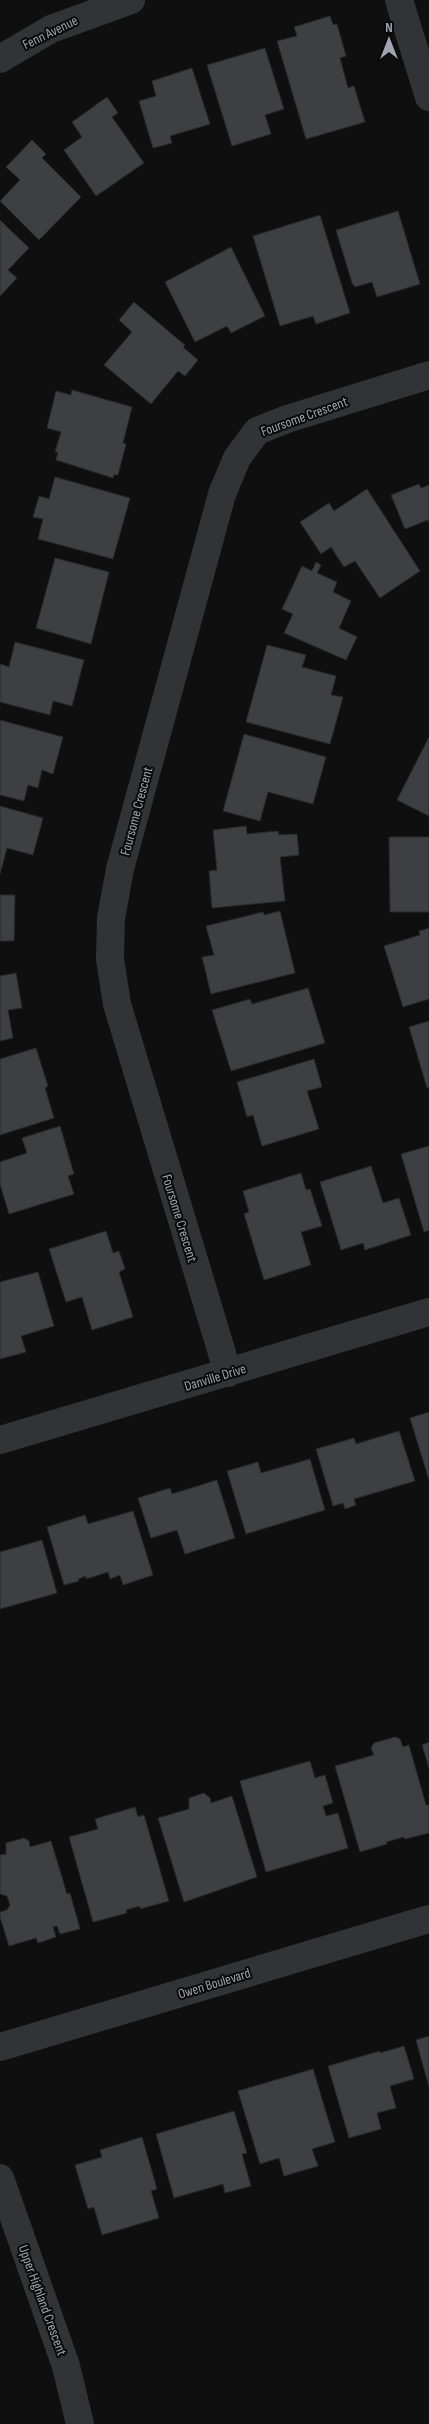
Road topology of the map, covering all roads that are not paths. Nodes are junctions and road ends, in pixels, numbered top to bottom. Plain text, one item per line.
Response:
1 (131, 0) edge
2 (398, 0) edge
3 (0, 59) edge
4 (429, 97) edge
5 (429, 375) edge
6 (429, 1312) edge
7 (228, 1373) junction
8 (0, 1440) edge
9 (429, 1919) edge
10 (0, 2047) edge
11 (0, 2178) edge
12 (80, 2424) edge

1 - 3 street, Fenn Avenue
2 - 4 street
5 - 7 street, Foursome Crescent
6 - 7 street, Danville Drive
7 - 8 street, Danville Drive
9 - 10 street, Owen Boulevard
11 - 12 street, Upper Highland Crescent

